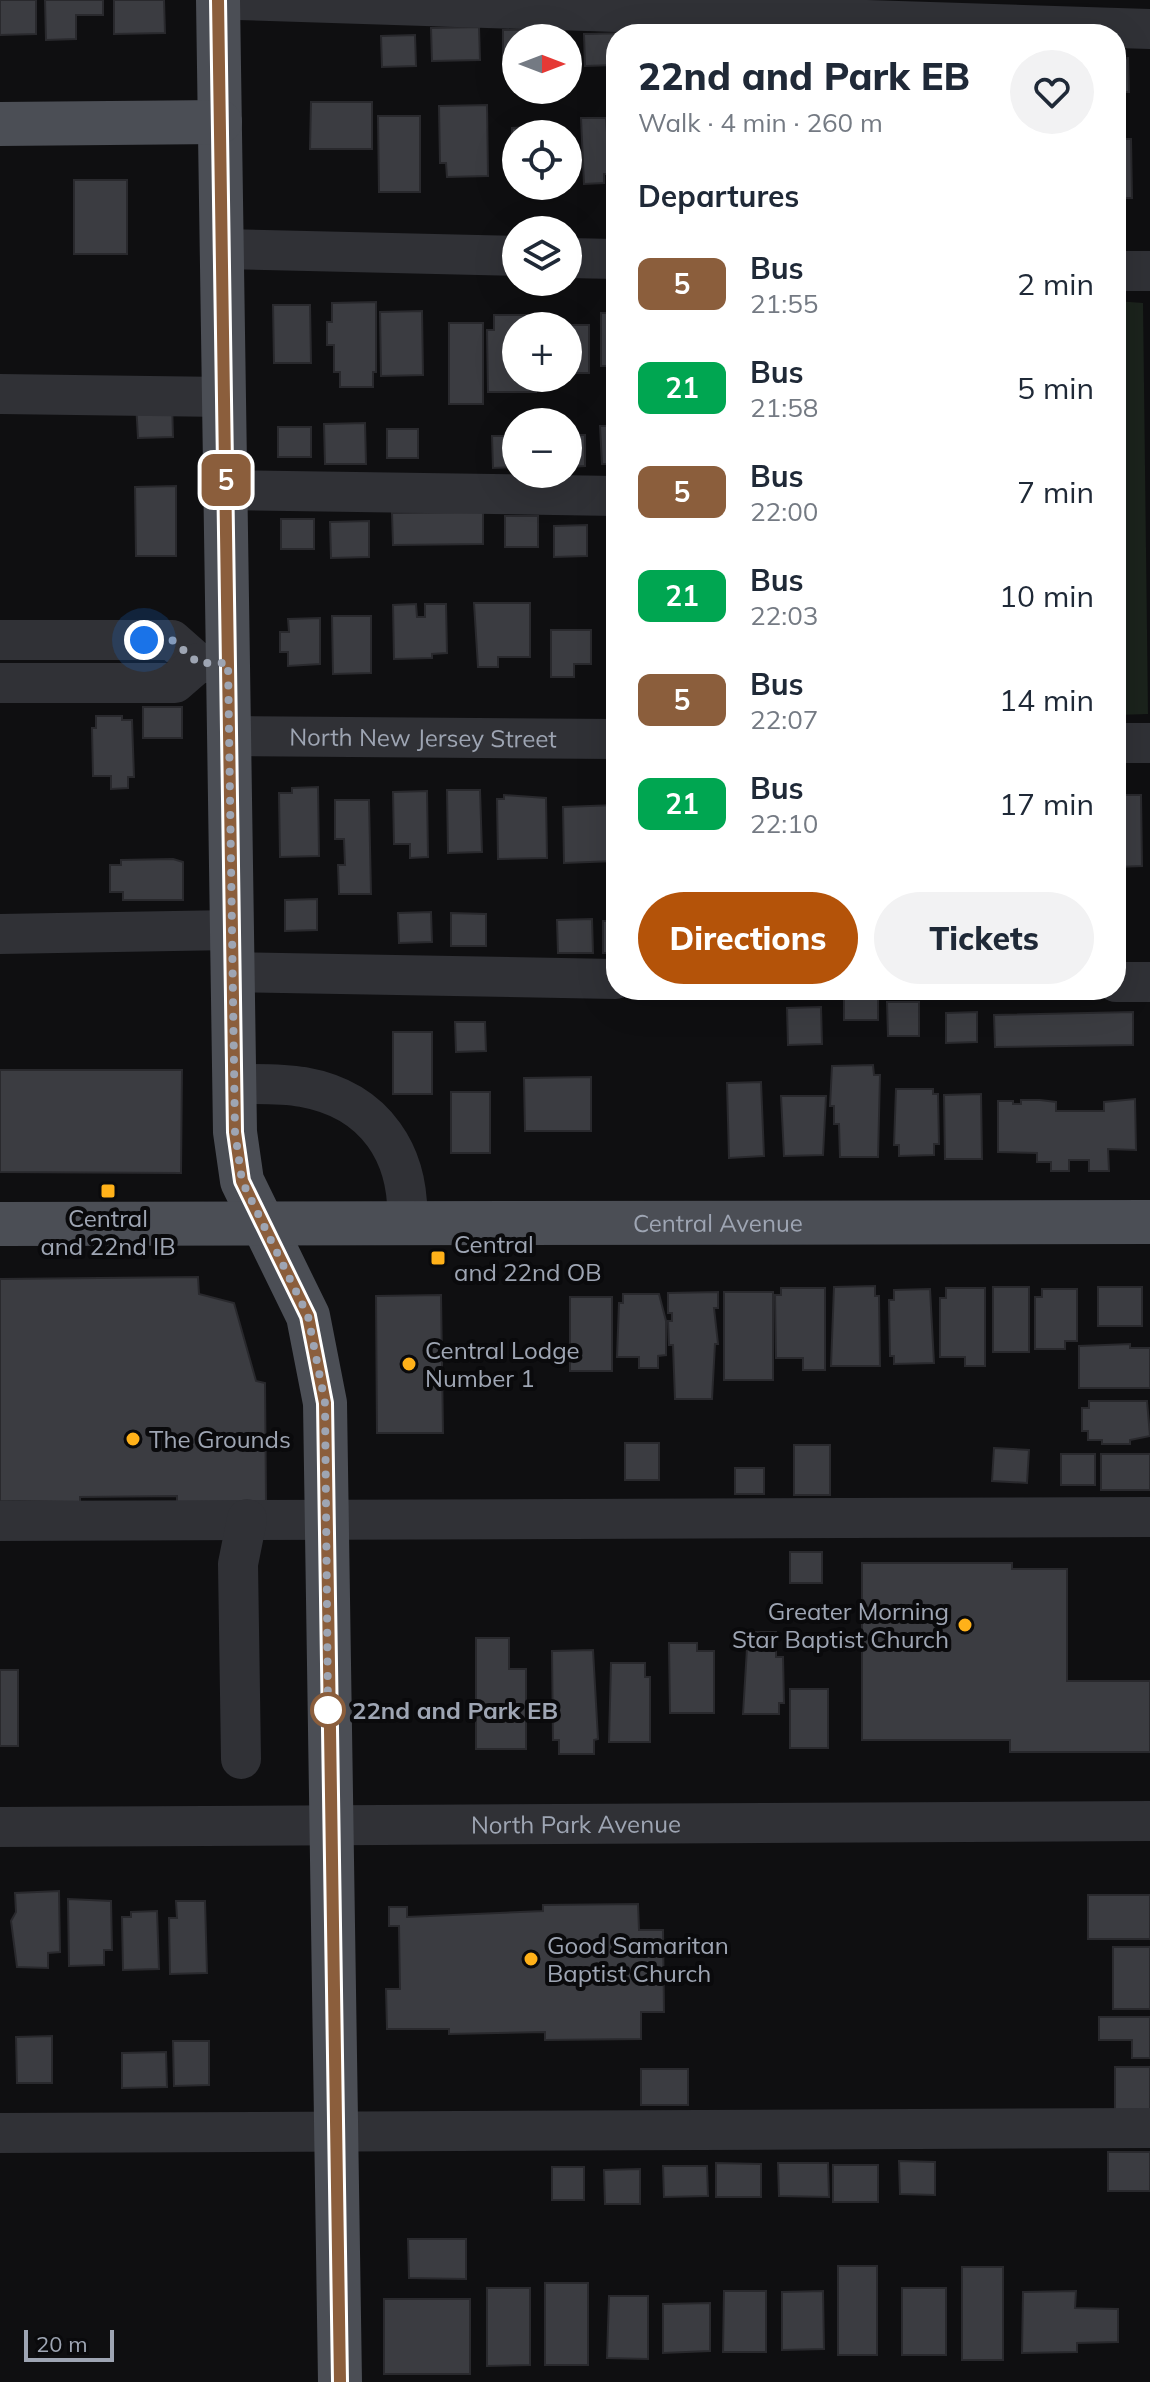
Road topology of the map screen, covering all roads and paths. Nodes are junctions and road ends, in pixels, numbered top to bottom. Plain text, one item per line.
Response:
1 (218, 0) edge
2 (238, 0) edge
3 (341, 2) edge
4 (1000, 24) edge
5 (1126, 28) edge
6 (1150, 29) edge
7 (220, 122) junction
8 (0, 124) edge
9 (223, 249) junction
10 (502, 256) edge
11 (582, 258) edge
12 (606, 259) edge
13 (1126, 271) edge
14 (1150, 271) edge
15 (0, 394) edge
16 (225, 397) junction
17 (226, 490) junction
18 (606, 496) edge
19 (0, 640) edge
20 (213, 663) junction
21 (0, 683) edge
22 (229, 736) junction
23 (606, 739) edge
24 (1126, 743) edge
25 (1150, 743) edge
26 (0, 934) edge
27 (233, 951) junction
28 (606, 978) edge
29 (1126, 982) edge
30 (1150, 982) edge
31 (234, 1084) junction
32 (1150, 1222) edge
33 (0, 1224) edge
34 (267, 1225) junction
35 (407, 1225) junction
36 (1150, 1517) edge
37 (247, 1519) junction
38 (326, 1519) junction
39 (0, 1521) edge
40 (241, 1759) dead end
41 (1150, 1821) edge
42 (330, 1826) junction
43 (0, 1827) edge
44 (1150, 2128) edge
45 (336, 2130) junction
46 (0, 2133) edge
47 (340, 2382) edge

1 - 7 main road
2 - 3 street
3 - 4 street
5 - 6 street
7 - 8 main road
7 - 9 main road
9 - 10 street
9 - 16 main road
11 - 12 street
13 - 14 street
15 - 16 street
16 - 17 main road
17 - 18 street
17 - 20 main road
19 - 20 street
20 - 21 street
20 - 22 main road
22 - 23 street, North New Jersey Street
22 - 27 main road
24 - 25 street
26 - 27 street
27 - 28 street
27 - 31 main road
29 - 30 street
31 - 34 main road
31 - 35 street
32 - 35 main road, Central Avenue
33 - 34 main road, Central Avenue
34 - 35 main road, Central Avenue
34 - 38 main road
36 - 38 street
37 - 38 street
37 - 39 street
37 - 40 street
38 - 42 main road
41 - 42 street, North Park Avenue
42 - 43 street, North Park Avenue
42 - 45 main road
44 - 45 street
45 - 46 street
45 - 47 main road

